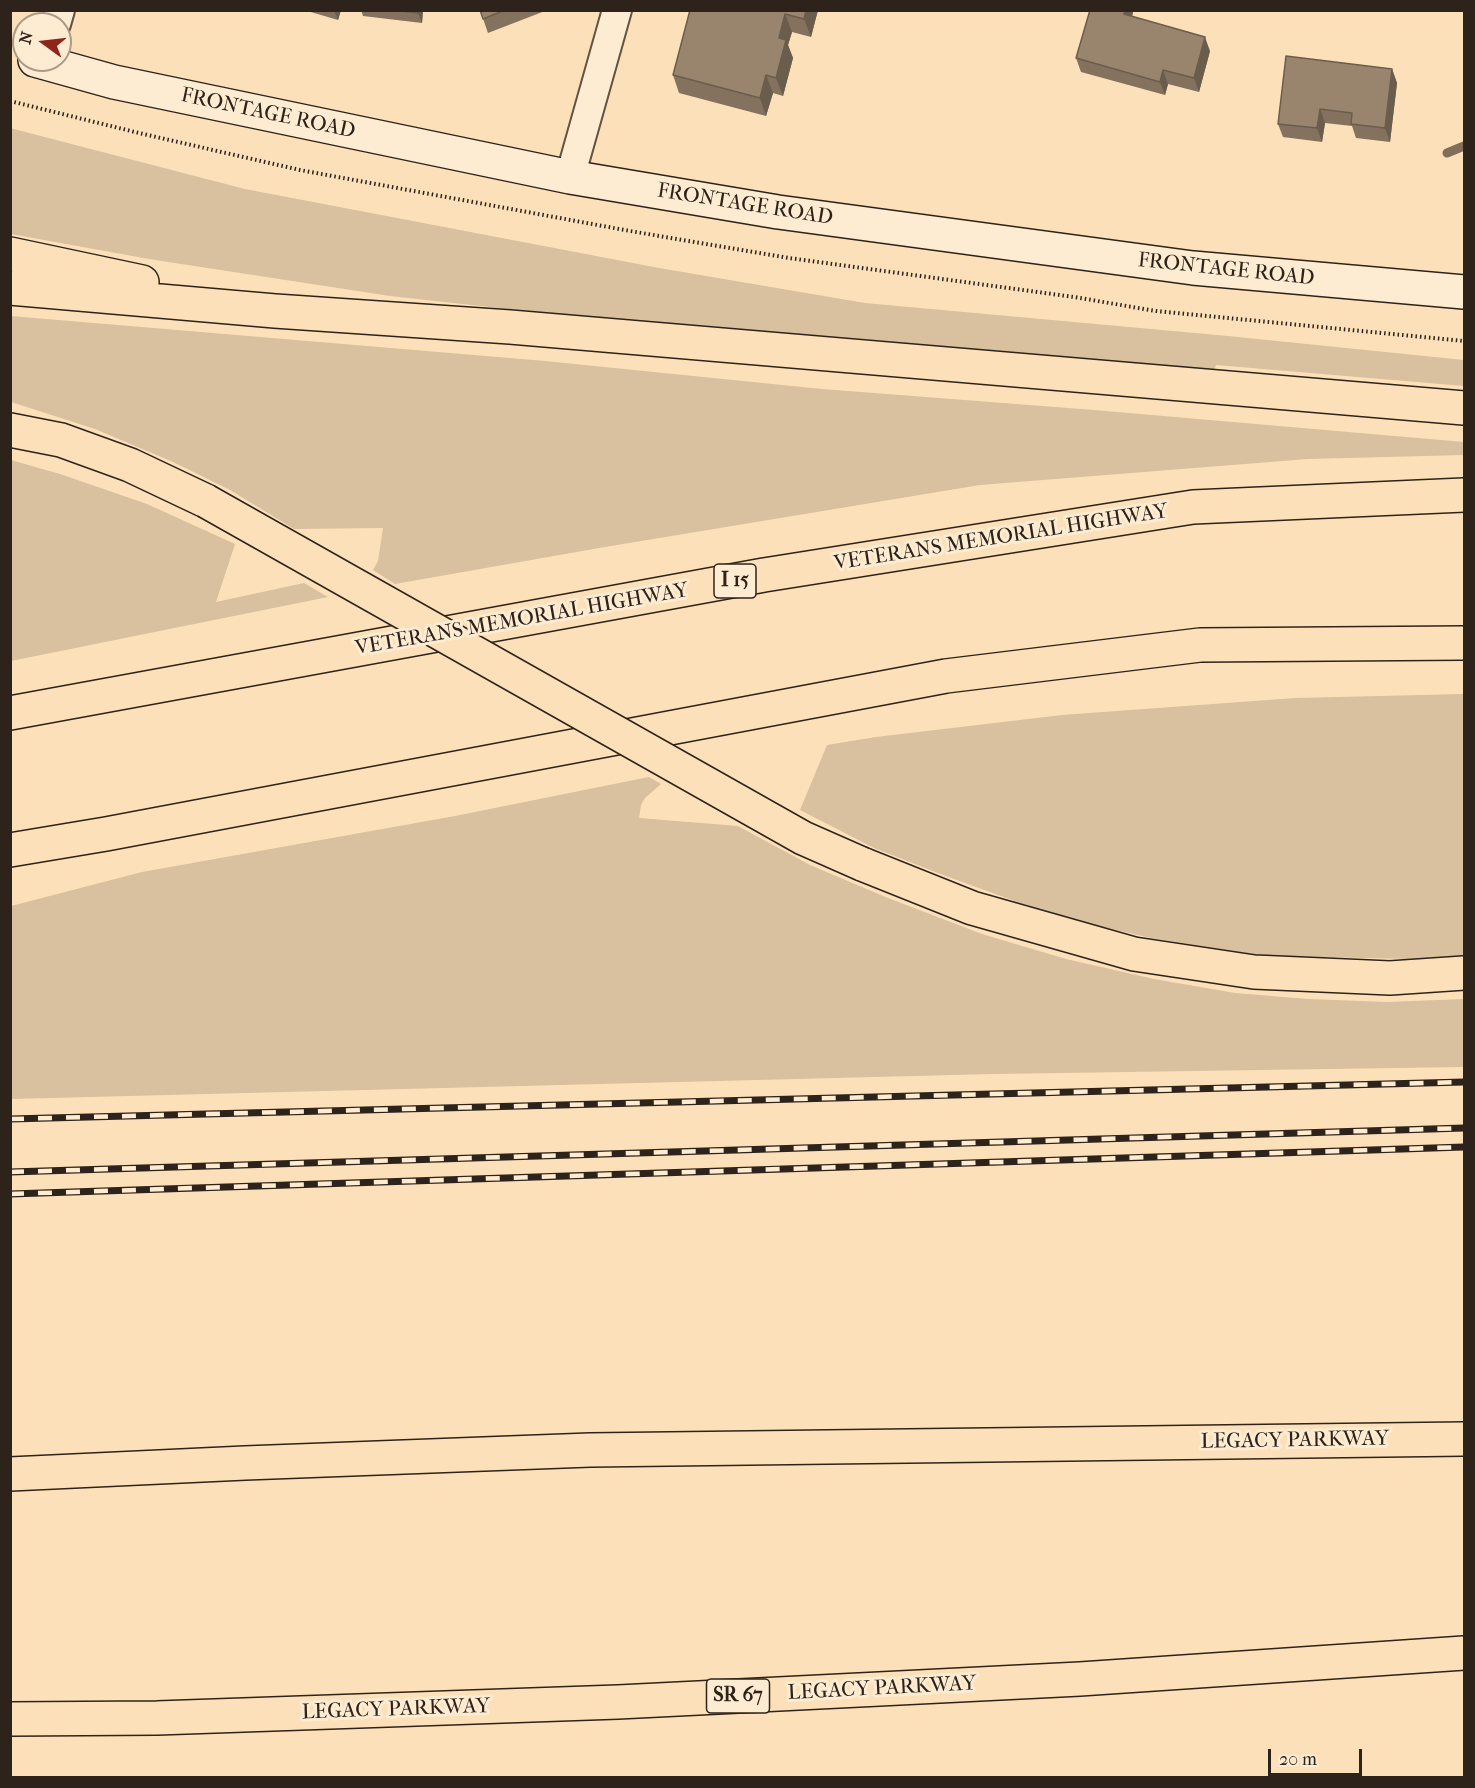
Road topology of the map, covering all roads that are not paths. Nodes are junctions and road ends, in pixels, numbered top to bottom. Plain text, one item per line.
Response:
1 (617, 10) edge
2 (72, 70) edge
3 (570, 177) junction
4 (10, 254) edge
5 (10, 288) edge
6 (1464, 292) edge
7 (275, 310) junction
8 (1464, 408) edge
9 (10, 430) edge
10 (1464, 495) edge
11 (1464, 644) edge
12 (10, 713) edge
13 (10, 850) edge
14 (1464, 973) edge
15 (1464, 1439) edge
16 (10, 1474) edge
17 (1464, 1653) edge
18 (10, 1719) edge

1 - 3 street
2 - 3 street, FRONTAGE ROAD
3 - 6 street, FRONTAGE ROAD
4 - 7 highway
5 - 7 highway
7 - 8 highway
9 - 14 highway, bridge
10 - 12 highway, VETERANS MEMORIAL HIGHWAY / I 15
11 - 13 highway
15 - 16 highway, LEGACY PARKWAY
17 - 18 highway, LEGACY PARKWAY / SR 67

